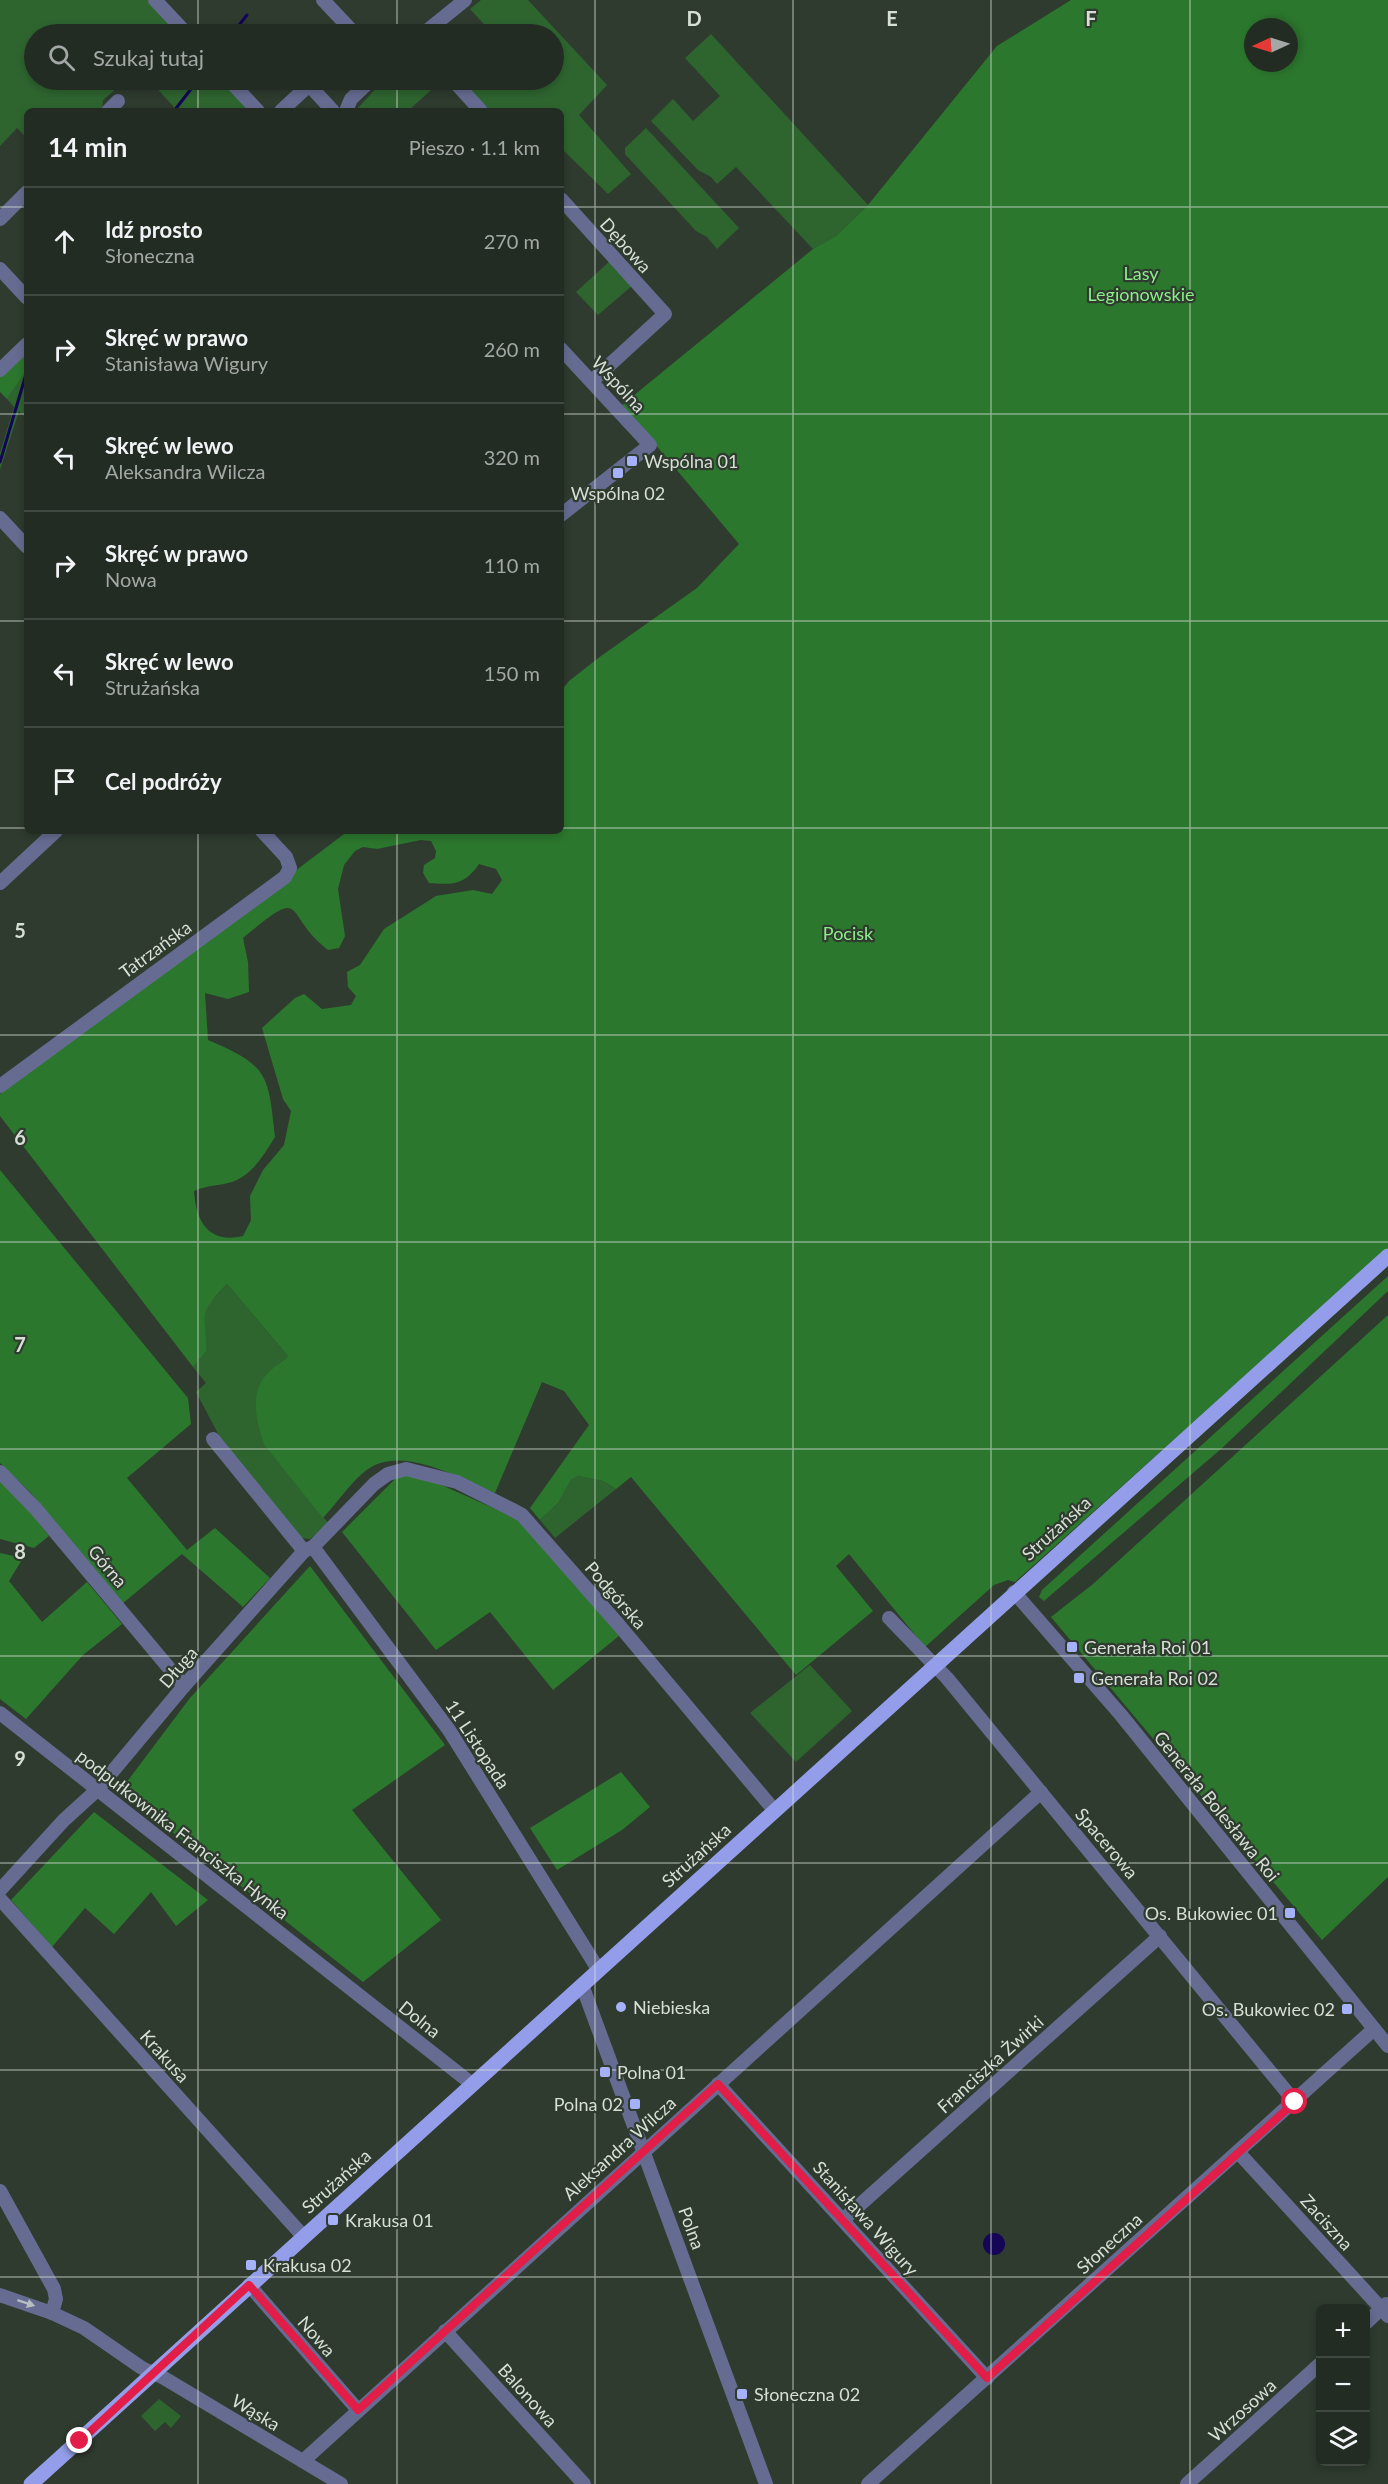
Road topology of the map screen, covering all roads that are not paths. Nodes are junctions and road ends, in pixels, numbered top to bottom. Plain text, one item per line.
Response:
1 (155, 0) edge
2 (323, 0) edge
3 (465, 0) edge
4 (178, 24) edge
5 (346, 24) edge
6 (435, 24) edge
7 (238, 90) edge
8 (304, 90) edge
9 (314, 90) edge
10 (360, 90) edge
11 (462, 90) edge
12 (255, 108) edge
13 (284, 108) edge
14 (330, 108) edge
15 (347, 108) edge
16 (478, 108) edge
17 (24, 195) edge
18 (564, 202) edge
19 (0, 219) edge
20 (0, 269) edge
21 (24, 295) edge
22 (24, 347) edge
23 (564, 352) edge
24 (0, 370) edge
25 (592, 381) junction
26 (564, 513) edge
27 (0, 518) edge
28 (24, 544) edge
29 (53, 834) edge
30 (265, 834) edge
31 (0, 883) edge
32 (0, 1086) edge
33 (1388, 1256) edge
34 (213, 1439) dead end
35 (0, 1473) edge
36 (388, 1474) joint
37 (308, 1549) junction
38 (1014, 1592) junction
39 (889, 1618) dead end
40 (936, 1664) junction
41 (184, 1686) junction
42 (0, 1713) edge
43 (97, 1790) junction
44 (1041, 1792) junction
45 (774, 1810) junction
46 (0, 1890) edge
47 (0, 1899) edge
48 (1160, 1936) junction
49 (598, 1969) junction
50 (344, 1982) joint
51 (582, 1984) junction
52 (1374, 2029) junction
53 (1388, 2046) edge
54 (472, 2084) junction
55 (718, 2084) junction
56 (1295, 2102) junction
57 (644, 2149) junction
58 (1238, 2152) junction
59 (0, 2191) edge
60 (844, 2219) junction
61 (303, 2236) junction
62 (249, 2285) junction
63 (0, 2295) edge
64 (1386, 2309) edge
65 (52, 2313) junction
66 (1370, 2320) edge
67 (445, 2331) junction
68 (1316, 2368) edge
69 (153, 2372) junction
70 (987, 2378) junction
71 (358, 2410) junction
72 (303, 2461) junction
73 (31, 2484) edge
74 (341, 2484) edge
75 (584, 2484) edge
76 (766, 2484) edge
77 (868, 2484) edge
78 (1187, 2484) edge

1 - 4 street
2 - 5 street
3 - 6 street
7 - 12 street
8 - 13 street
9 - 14 street
10 - 15 street
11 - 16 street
17 - 19 street
18 - 25 street, Dębowa
20 - 21 street
22 - 24 street
23 - 25 street, Wspólna
25 - 26 street, Wspólna
27 - 28 street
29 - 31 street
30 - 32 street, Tatrzańska
33 - 38 main road, Strużańska
34 - 37 street, 11 Listopada
35 - 41 street, Górna
36 - 37 street, Długa
36 - 45 street, Podgórska
37 - 41 street, Długa
37 - 49 street, 11 Listopada
38 - 40 main road, Strużańska
38 - 52 street, Generała Bolesława Roi
39 - 40 street, Spacerowa
40 - 44 street, Spacerowa
40 - 45 main road, Strużańska
41 - 43 street, Długa
42 - 43 street, podpułkownika Franciszka Hynka
43 - 46 street, Długa
43 - 50 street, podpułkownika Franciszka Hynka
44 - 48 street, Spacerowa
44 - 55 street, Aleksandra Wilcza
45 - 49 main road, Strużańska
47 - 61 street, Krakusa
48 - 56 street, Spacerowa
48 - 60 street, Franciszka Żwirki
49 - 51 main road, Strużańska
50 - 54 street, Dolna
51 - 54 main road, Strużańska
51 - 57 street, Polna
52 - 53 street, Generała Bolesława Roi
52 - 56 street, Słoneczna
54 - 61 main road, Strużańska
55 - 57 street, Aleksandra Wilcza
55 - 60 street, Stanisława Wigury
56 - 58 street, Słoneczna
57 - 67 street, Aleksandra Wilcza
57 - 76 street, Polna
58 - 64 street, Zaciszna
58 - 70 street, Słoneczna
59 - 65 street
60 - 70 street, Stanisława Wigury
61 - 62 main road, Strużańska
62 - 69 main road, Strużańska
62 - 71 street, Nowa
63 -> 65 street, Wąska
64 - 66 street
65 - 69 street, Wąska
67 - 71 street, Aleksandra Wilcza
67 - 75 street, Balonowa
68 - 78 street, Wrzosowa
69 - 72 street, Wąska
69 - 73 main road, Strużańska
70 - 77 street, Słoneczna
71 - 72 street, Aleksandra Wilcza
72 - 74 street, Wąska

